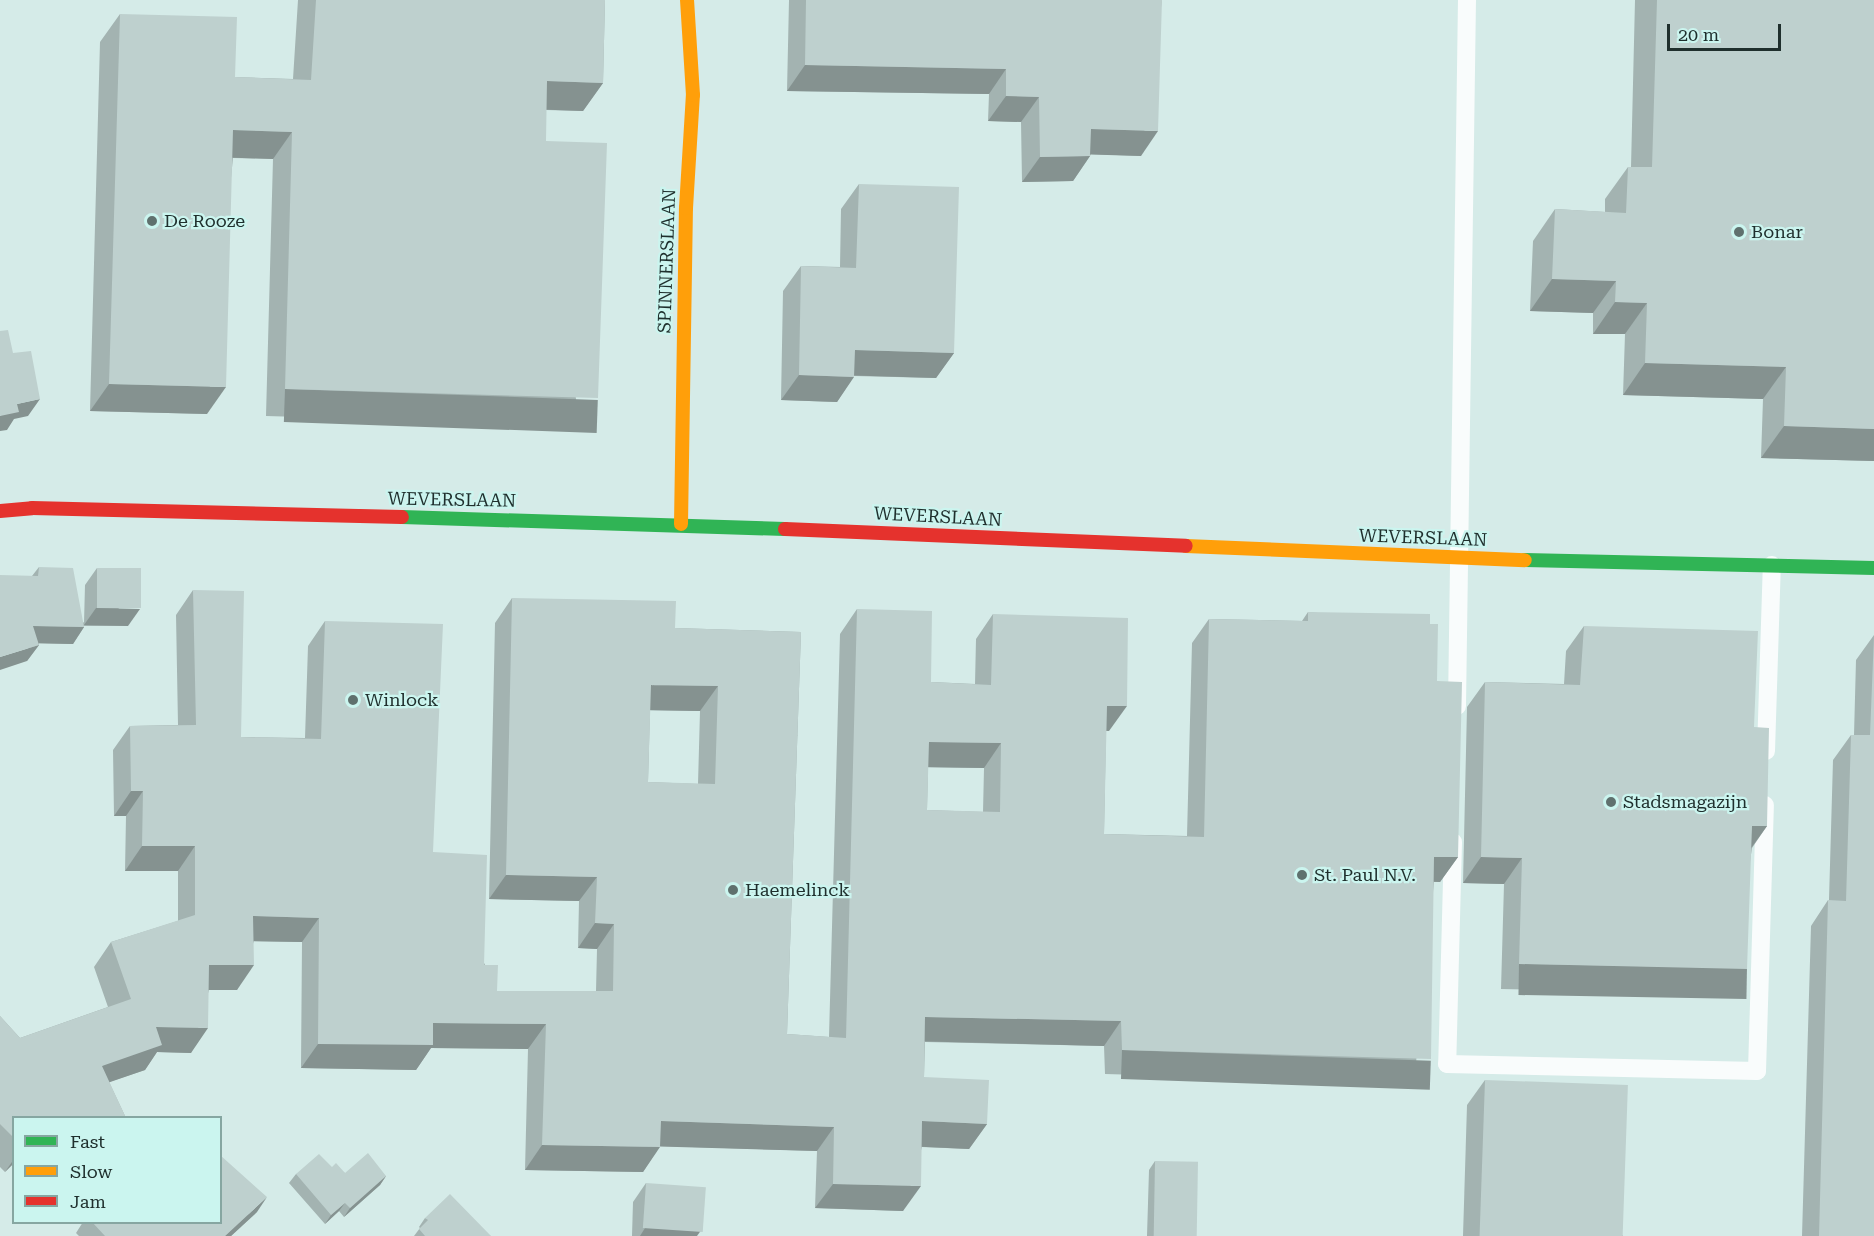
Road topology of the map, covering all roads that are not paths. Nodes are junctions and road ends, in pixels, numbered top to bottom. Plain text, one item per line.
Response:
1 (687, 0) edge
2 (1467, 0) edge
3 (0, 511) edge
4 (681, 524) junction
5 (1460, 558) junction
6 (1772, 565) junction
7 (1874, 568) edge
8 (1456, 723) edge
9 (1766, 765) edge
10 (1765, 789) edge
11 (1453, 829) edge

1 - 4 street, SPINNERSLAAN
2 - 5 lane
3 - 4 street, WEVERSLAAN
4 - 5 street, WEVERSLAAN
5 - 6 street, WEVERSLAAN
5 - 8 lane
6 - 7 street, WEVERSLAAN
6 - 9 lane
10 - 11 lane

